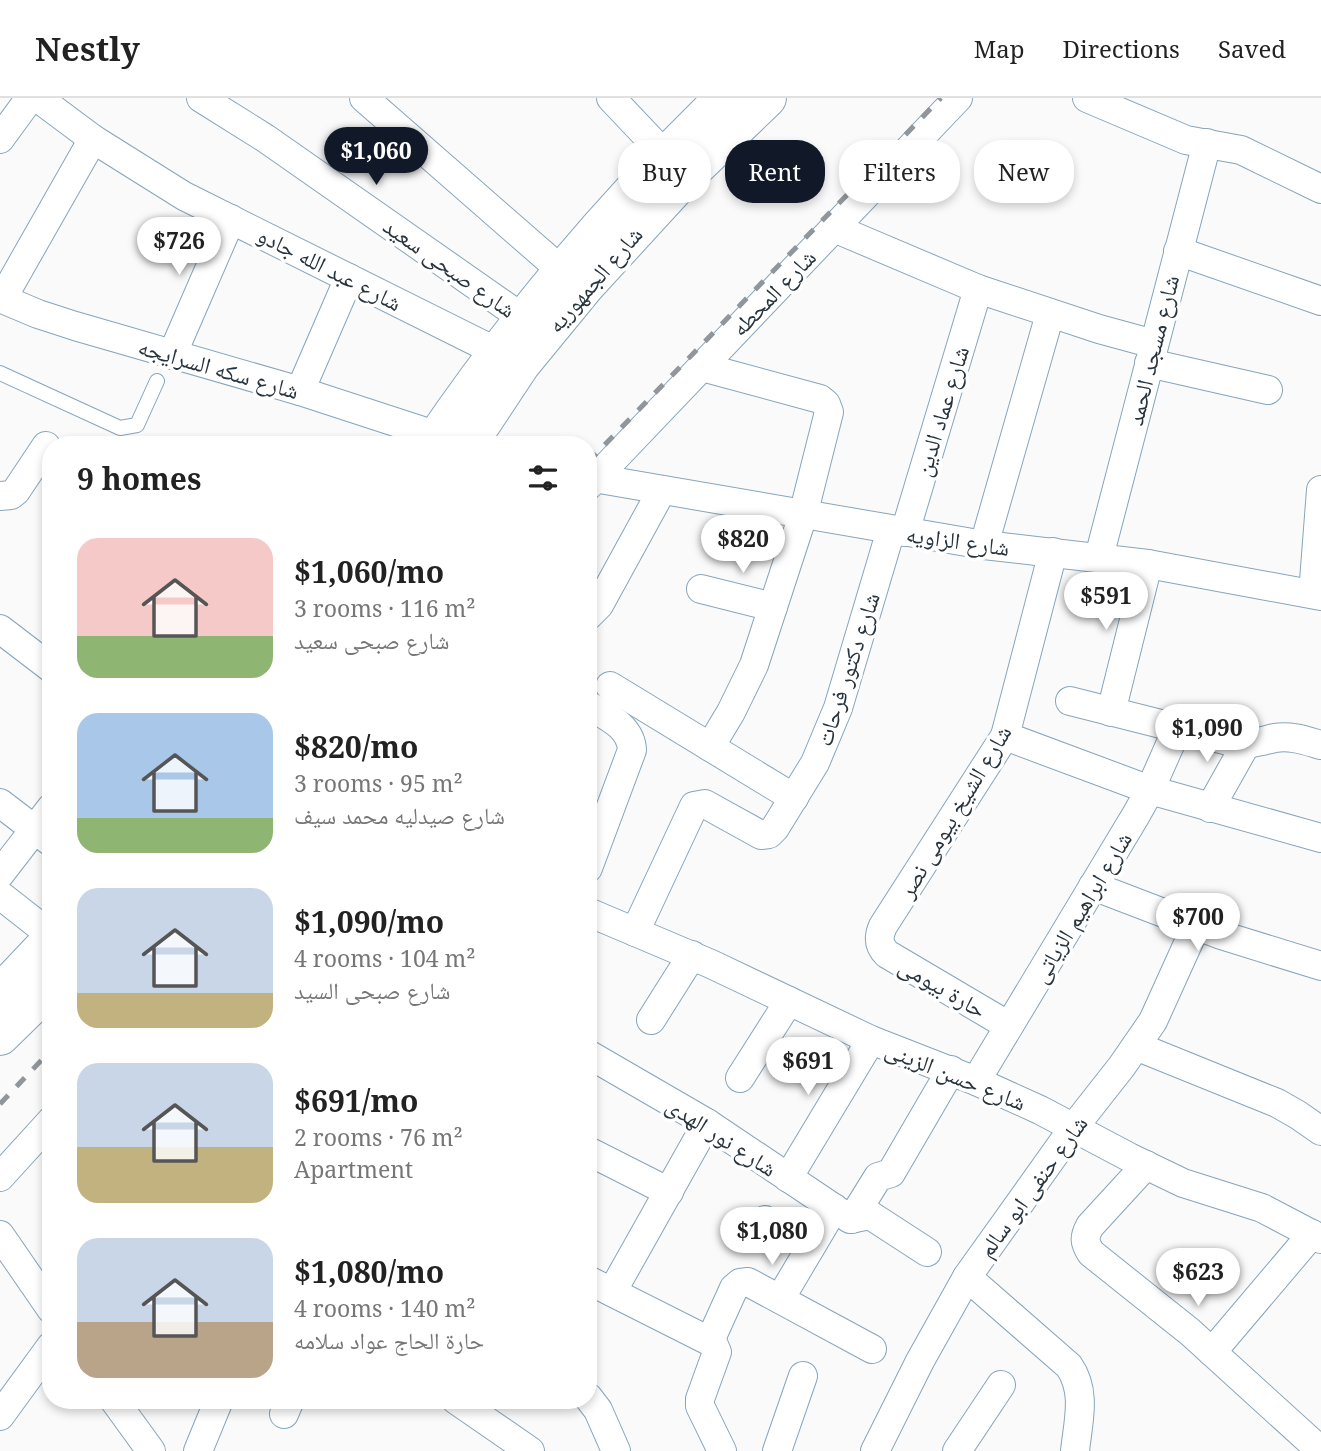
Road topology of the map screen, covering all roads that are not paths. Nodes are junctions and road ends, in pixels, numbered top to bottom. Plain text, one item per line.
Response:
1 (30, 98) edge
2 (38, 98) edge
3 (201, 98) edge
4 (611, 98) edge
5 (724, 98) edge
6 (767, 98) edge
7 (958, 98) edge
8 (1087, 98) edge
9 (366, 99) edge
10 (0, 139) edge
11 (93, 139) junction
12 (651, 140) edge
13 (681, 140) edge
14 (1207, 144) junction
15 (1321, 189) edge
16 (620, 203) edge
17 (231, 219) junction
18 (834, 228) junction
19 (1178, 251) junction
20 (562, 271) junction
21 (349, 278) junction
22 (978, 289) junction
23 (1, 299) edge
24 (1321, 302) edge
25 (1049, 314) junction
26 (524, 319) junction
27 (1152, 354) junction
28 (172, 355) junction
29 (509, 358) junction
30 (702, 367) junction
31 (0, 373) edge
32 (157, 381) dead end
33 (1268, 390) dead end
34 (300, 391) junction
35 (435, 436) edge
36 (460, 436) edge
37 (42, 452) edge
38 (597, 474) edge
39 (597, 482) edge
40 (662, 490) junction
41 (1321, 490) edge
42 (0, 496) edge
43 (803, 515) junction
44 (1320, 523) edge
45 (898, 531) junction
46 (984, 545) junction
47 (1053, 552) junction
48 (1099, 557) junction
49 (1148, 564) junction
50 (701, 589) dead end
51 (1317, 595) edge
52 (597, 607) edge
53 (773, 607) junction
54 (0, 629) edge
55 (42, 661) edge
56 (610, 686) dead end
57 (1070, 701) dead end
58 (597, 711) edge
59 (1111, 712) junction
60 (1177, 729) junction
61 (1005, 736) junction
62 (1246, 744) junction
63 (1321, 745) edge
64 (710, 747) junction
65 (1150, 790) junction
66 (794, 798) junction
67 (0, 803) edge
68 (1210, 808) junction
69 (597, 815) edge
70 (42, 825) edge
71 (42, 830) edge
72 (1321, 838) edge
73 (0, 874) edge
74 (1093, 886) junction
75 (0, 895) edge
76 (597, 916) edge
77 (1196, 926) junction
78 (42, 930) edge
79 (635, 932) junction
80 (880, 944) joint
81 (42, 948) edge
82 (692, 956) junction
83 (1321, 966) edge
84 (0, 994) edge
85 (42, 995) edge
86 (789, 1001) junction
87 (651, 1020) dead end
88 (1009, 1026) junction
89 (0, 1036) edge
90 (871, 1040) junction
91 (1136, 1046) junction
92 (597, 1059) edge
93 (963, 1075) junction
94 (740, 1078) dead end
95 (707, 1123) junction
96 (1074, 1127) junction
97 (42, 1131) edge
98 (1321, 1131) edge
99 (597, 1156) edge
100 (1146, 1165) junction
101 (0, 1177) edge
102 (788, 1178) junction
103 (669, 1192) junction
104 (843, 1214) junction
105 (765, 1220) dead end
106 (0, 1235) edge
107 (1317, 1236) edge
108 (810, 1248) junction
109 (926, 1252) dead end
110 (967, 1277) junction
111 (600, 1286) edge
112 (42, 1296) edge
113 (780, 1299) junction
114 (710, 1340) junction
115 (872, 1349) dead end
116 (1212, 1352) junction
117 (42, 1358) edge
118 (803, 1376) dead end
119 (1001, 1385) dead end
120 (121, 1409) edge
121 (215, 1409) edge
122 (469, 1409) edge
123 (597, 1409) edge
124 (0, 1416) edge
125 (151, 1451) edge
126 (198, 1451) edge
127 (530, 1451) edge
128 (616, 1451) edge
129 (722, 1451) edge
130 (777, 1451) edge
131 (875, 1451) edge
132 (957, 1451) edge
133 (1075, 1451) edge
134 (1321, 1451) edge

1 - 10 street
2 - 11 street, شارع عبد الله جادو
3 - 26 street, شارع صبحى سعيد
4 - 12 street
5 - 13 main road, شارع الجمهوريه
6 - 29 main road, شارع الجمهوريه
7 - 18 street, شارع المحطه
8 - 14 street
9 - 20 street
11 - 17 street, شارع عبد الله جادو
11 - 23 street
14 - 15 street
14 - 19 street, شارع مسجد الحمد
16 - 20 main road, شارع الجمهوريه
17 - 21 street, شارع عبد الله جادو
17 - 28 street
18 - 22 street
18 - 30 street, شارع المحطه
19 - 24 street
19 - 27 street, شارع مسجد الحمد
20 - 26 main road, شارع الجمهوريه
21 - 29 street, شارع عبد الله جادو
21 - 34 street
22 - 25 street
22 - 45 street, شارع عماد الدين
23 - 28 street, شارع سكه السرايجه
25 - 27 street
25 - 46 street
26 - 29 main road, شارع الجمهوريه
27 - 33 street
27 - 48 street, شارع مسجد الحمد
28 - 34 street, شارع سكه السرايجه
29 - 36 main road, شارع الجمهوريه
30 - 38 street, شارع المحطه
30 - 43 street
31 - 32 lane
34 - 35 street, شارع سكه السرايجه
37 - 42 street
39 - 40 street, شارع الزاويه
40 - 43 street, شارع الزاويه
40 - 52 street
41 - 44 street
43 - 45 street, شارع الزاويه
43 - 53 street
44 - 51 street
45 - 46 street, شارع الزاويه
45 - 66 street, شارع دكتور فرحات
46 - 47 street, شارع الزاويه
47 - 48 street, شارع الزاويه
47 - 61 street, شارع الشيخ بيومى نصر
48 - 49 street, شارع الزاويه
49 - 51 street, شارع الزاويه
49 - 59 street
50 - 53 street
53 - 64 street
54 - 55 street
56 - 64 street
57 - 59 street
58 - 69 street
59 - 60 street
60 - 62 street
60 - 65 street, شارع ابراهيم الزياتى
61 - 65 street
61 - 80 street, شارع الشيخ بيومى نصر
62 - 63 street
62 - 68 street
64 - 66 street
65 - 68 street
65 - 74 street, شارع ابراهيم الزياتى
66 - 79 street, شارع دكتور فرحات
67 - 70 street
68 - 72 street
71 - 73 street
74 - 77 street
74 - 88 street, شارع ابراهيم الزياتى
75 - 78 street
76 - 79 street, شارع حسن الزينى
77 - 83 street
77 - 91 street, شارع حنفى ابو سالم
79 - 82 street, شارع حسن الزينى
80 - 88 street, حارة بيومى
81 - 84 main road
82 - 86 street, شارع حسن الزينى
82 - 87 street
85 - 89 main road
86 - 90 street, شارع حسن الزينى
86 - 94 street
88 - 93 street, شارع ابراهيم الزياتى
90 - 93 street, شارع حسن الزينى
90 - 102 street
91 - 96 street, شارع حنفى ابو سالم
91 - 98 street
92 - 95 street, شارع نور الهدى
93 - 96 street, شارع حسن الزينى
93 - 104 street, شارع ابراهيم الزياتى
95 - 102 street, شارع نور الهدى
95 - 103 street
96 - 100 street, شارع حسن الزينى
96 - 110 street, شارع حنفى ابو سالم
97 - 101 street
99 - 103 street
100 - 107 street, شارع حسن الزينى
100 - 116 street
102 - 104 street, شارع نور الهدى
103 - 111 street
104 - 108 street, شارع ابراهيم الزياتى
104 - 109 street, شارع نور الهدى
105 - 108 street
106 - 112 street
107 - 116 street
108 - 113 street, شارع ابراهيم الزياتى
110 - 131 street, شارع حنفى ابو سالم
110 - 133 street
111 - 114 street
113 - 114 street
113 - 115 street
114 - 129 street
116 - 134 street
117 - 124 street
118 - 130 street
119 - 132 street
120 - 125 street
121 - 126 street
122 - 127 street
123 - 128 street

